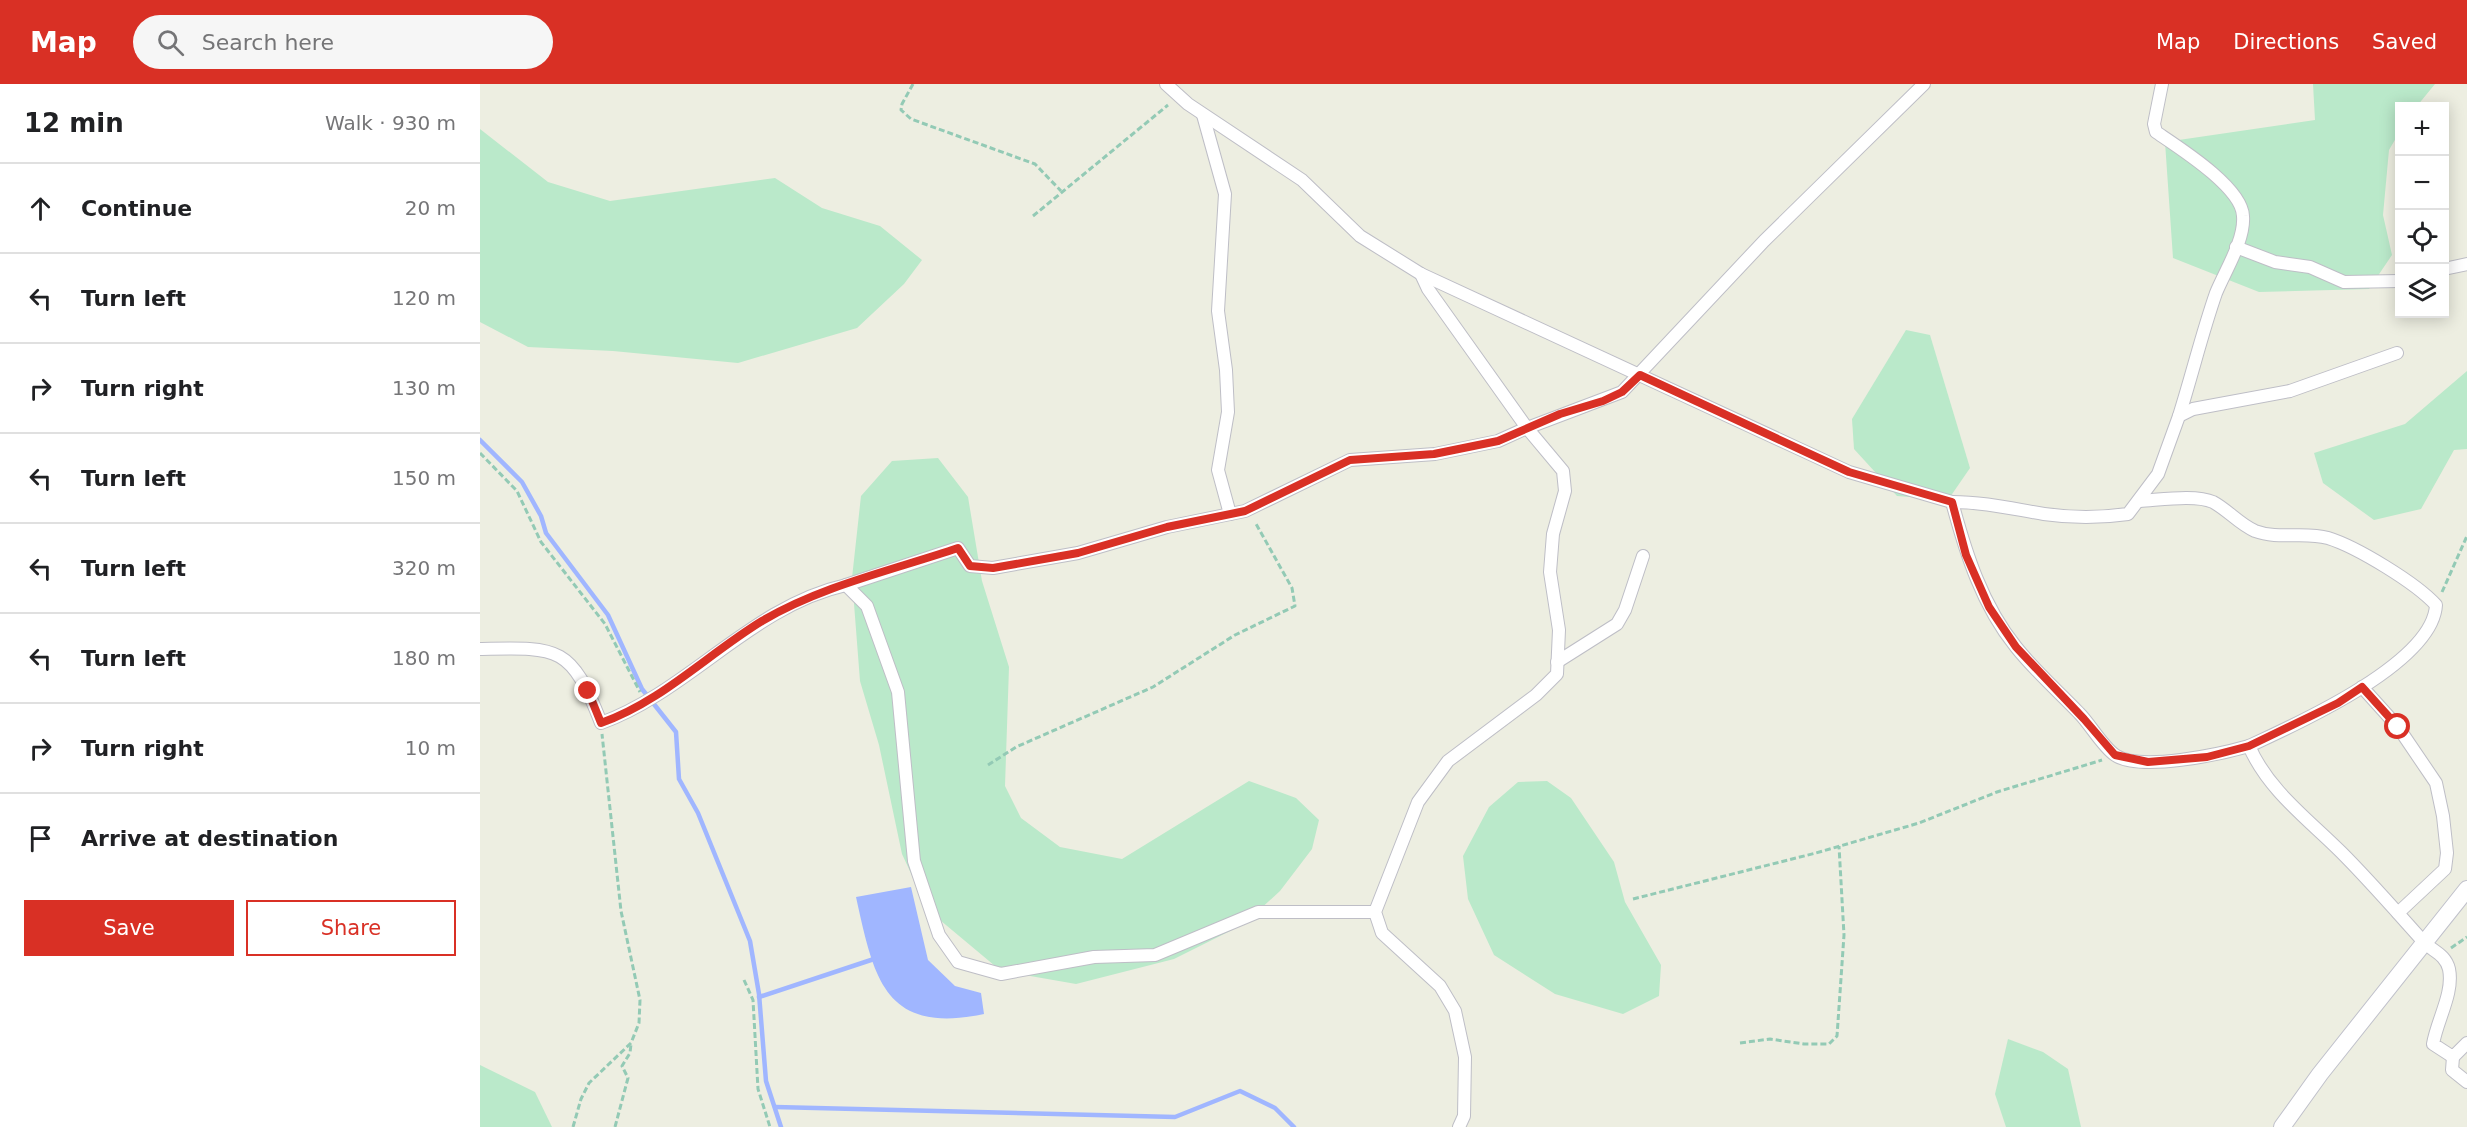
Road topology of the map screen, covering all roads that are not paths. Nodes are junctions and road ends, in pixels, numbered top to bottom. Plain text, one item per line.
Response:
1 (1166, 84) edge
2 (1924, 84) edge
3 (2162, 84) edge
4 (1203, 115) junction
5 (2236, 247) junction
6 (2467, 264) edge
7 (2449, 268) edge
8 (1421, 274) junction
9 (2395, 281) edge
10 (2397, 353) dead end
11 (1640, 375) junction
12 (2179, 416) junction
13 (1527, 428) junction
14 (2140, 501) junction
15 (1952, 502) junction
16 (1230, 514) junction
17 (1643, 556) dead end
18 (846, 585) junction
19 (480, 649) edge
20 (1557, 662) junction
21 (2362, 687) junction
22 (2249, 746) junction
23 (2467, 889) edge
24 (1375, 912) junction
25 (2398, 913) junction
26 (2424, 943) junction
27 (2467, 1043) edge
28 (2453, 1057) junction
29 (2467, 1082) edge
30 (1459, 1127) edge
31 (2282, 1127) edge

1 - 4 street
2 - 11 street
3 - 5 street
4 - 8 street
4 - 16 street
5 - 9 street
5 - 12 street
6 - 7 street
8 - 11 street
8 - 13 street
10 - 12 street
11 - 13 street
11 - 15 street
12 - 14 street
13 - 16 street
13 - 20 street
14 - 15 street
14 - 21 street
15 - 22 street
16 - 18 street
17 - 20 street
18 - 19 street
18 - 24 street
20 - 24 street
21 - 22 street
21 - 25 street
22 - 25 street
23 - 26 street
24 - 30 street
25 - 26 street
26 - 28 street
26 - 31 street
27 - 28 street
28 - 29 street

